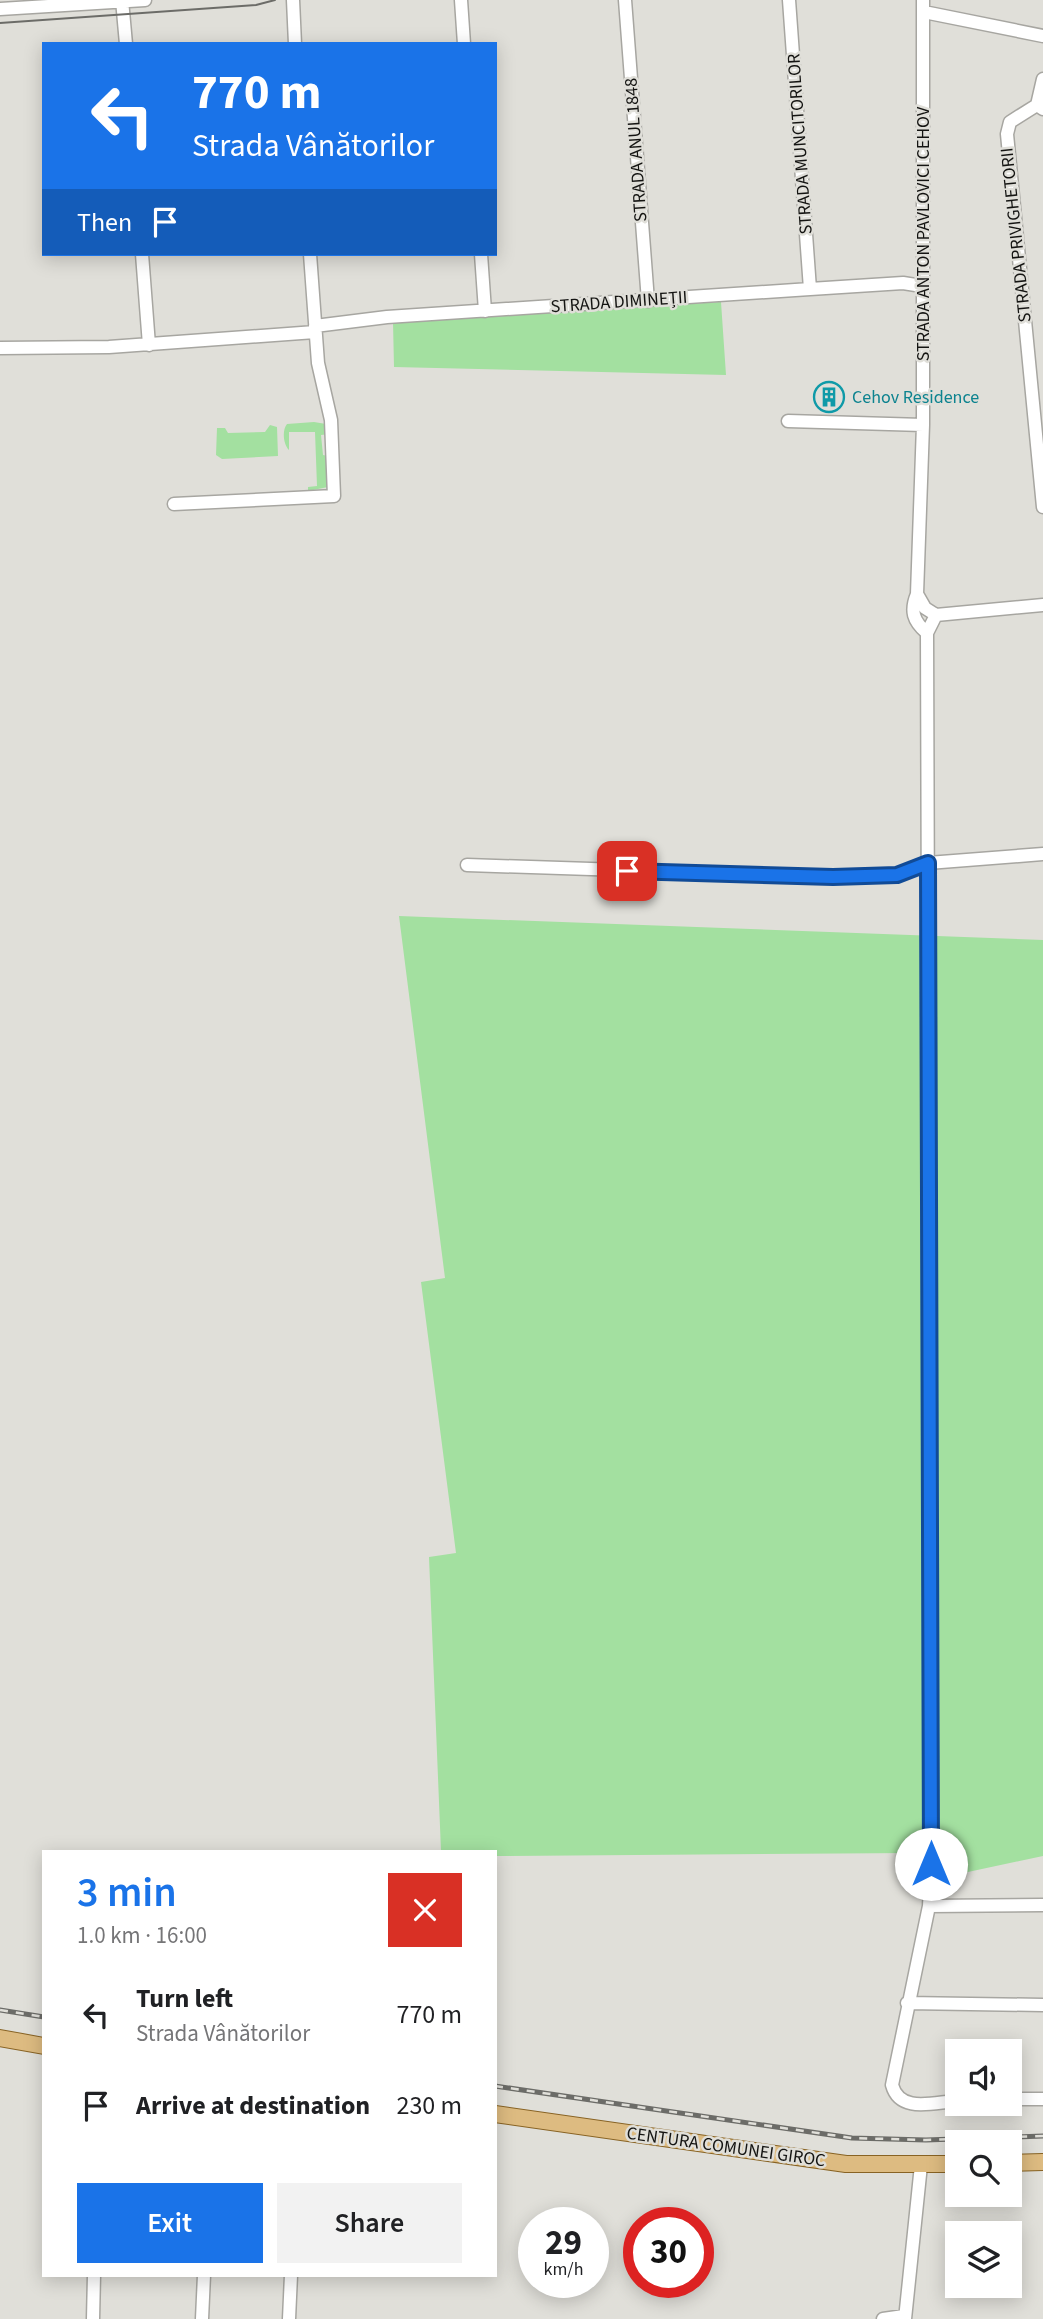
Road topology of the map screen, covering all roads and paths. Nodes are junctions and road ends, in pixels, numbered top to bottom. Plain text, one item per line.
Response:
1 (145, 0) edge
2 (293, 0) edge
3 (461, 0) edge
4 (625, 0) edge
5 (789, 0) edge
6 (122, 1) edge
7 (924, 6) edge
8 (0, 9) edge
9 (1043, 36) edge
10 (126, 42) edge
11 (295, 42) edge
12 (464, 42) edge
13 (1043, 79) edge
14 (1040, 107) edge
15 (142, 256) edge
16 (310, 256) edge
17 (481, 256) edge
18 (922, 286) junction
19 (810, 289) junction
20 (648, 301) junction
21 (485, 311) junction
22 (315, 329) junction
23 (149, 345) junction
24 (0, 348) edge
25 (788, 421) dead end
26 (923, 425) junction
27 (174, 504) dead end
28 (1043, 507) edge
29 (917, 594) junction
30 (1043, 605) edge
31 (936, 615) junction
32 (928, 633) junction
33 (1043, 854) edge
34 (928, 863) junction
35 (467, 865) dead end
36 (1043, 1905) edge
37 (929, 1906) junction
38 (907, 2003) junction
39 (1043, 2004) edge
40 (0, 2039) edge
41 (42, 2046) edge
42 (1022, 2099) edge
43 (1043, 2099) edge
44 (945, 2102) edge
45 (497, 2113) edge
46 (1022, 2162) edge
47 (1043, 2162) edge
48 (945, 2164) edge
49 (920, 2165) junction
50 (94, 2277) edge
51 (204, 2277) edge
52 (291, 2277) edge
53 (905, 2317) edge
54 (93, 2319) edge
55 (202, 2319) edge
56 (289, 2319) edge
57 (883, 2319) edge

1 - 6 street
2 - 11 street
3 - 12 street
4 - 20 street, STRADA ANUL 1848
5 - 19 street, STRADA MUNCITORILOR
6 - 8 street
6 - 10 street
7 - 9 street
7 - 18 street, STRADA ANTON PAVLOVICI CEHOV
13 - 14 street
14 - 28 street, STRADA PRIVIGHETORII
15 - 23 street
16 - 22 street
17 - 21 street
18 - 19 street, STRADA DIMINEȚII
18 - 26 street, STRADA ANTON PAVLOVICI CEHOV
19 - 20 street, STRADA DIMINEȚII
20 - 21 street, STRADA DIMINEȚII
21 - 22 street, STRADA DIMINEȚII
22 - 23 street, STRADA DIMINEȚII
22 - 27 street
23 - 24 street, STRADA DIMINEȚII
25 - 26 street
26 - 29 street, STRADA ANTON PAVLOVICI CEHOV
29 - 31 street
29 - 32 street, STRADA ANTON PAVLOVICI CEHOV
30 - 31 street
31 - 32 street
32 - 34 street
33 - 34 street
34 - 35 street
34 - 37 street
36 - 37 street
37 - 38 street
38 - 39 street
38 - 44 street
40 - 41 main road
42 - 43 street
45 - 49 main road, CENTURA COMUNEI GIROC
46 - 47 main road
48 - 49 main road, CENTURA COMUNEI GIROC
49 - 53 street
50 - 54 street
51 - 55 street
52 - 56 street
53 - 57 street

